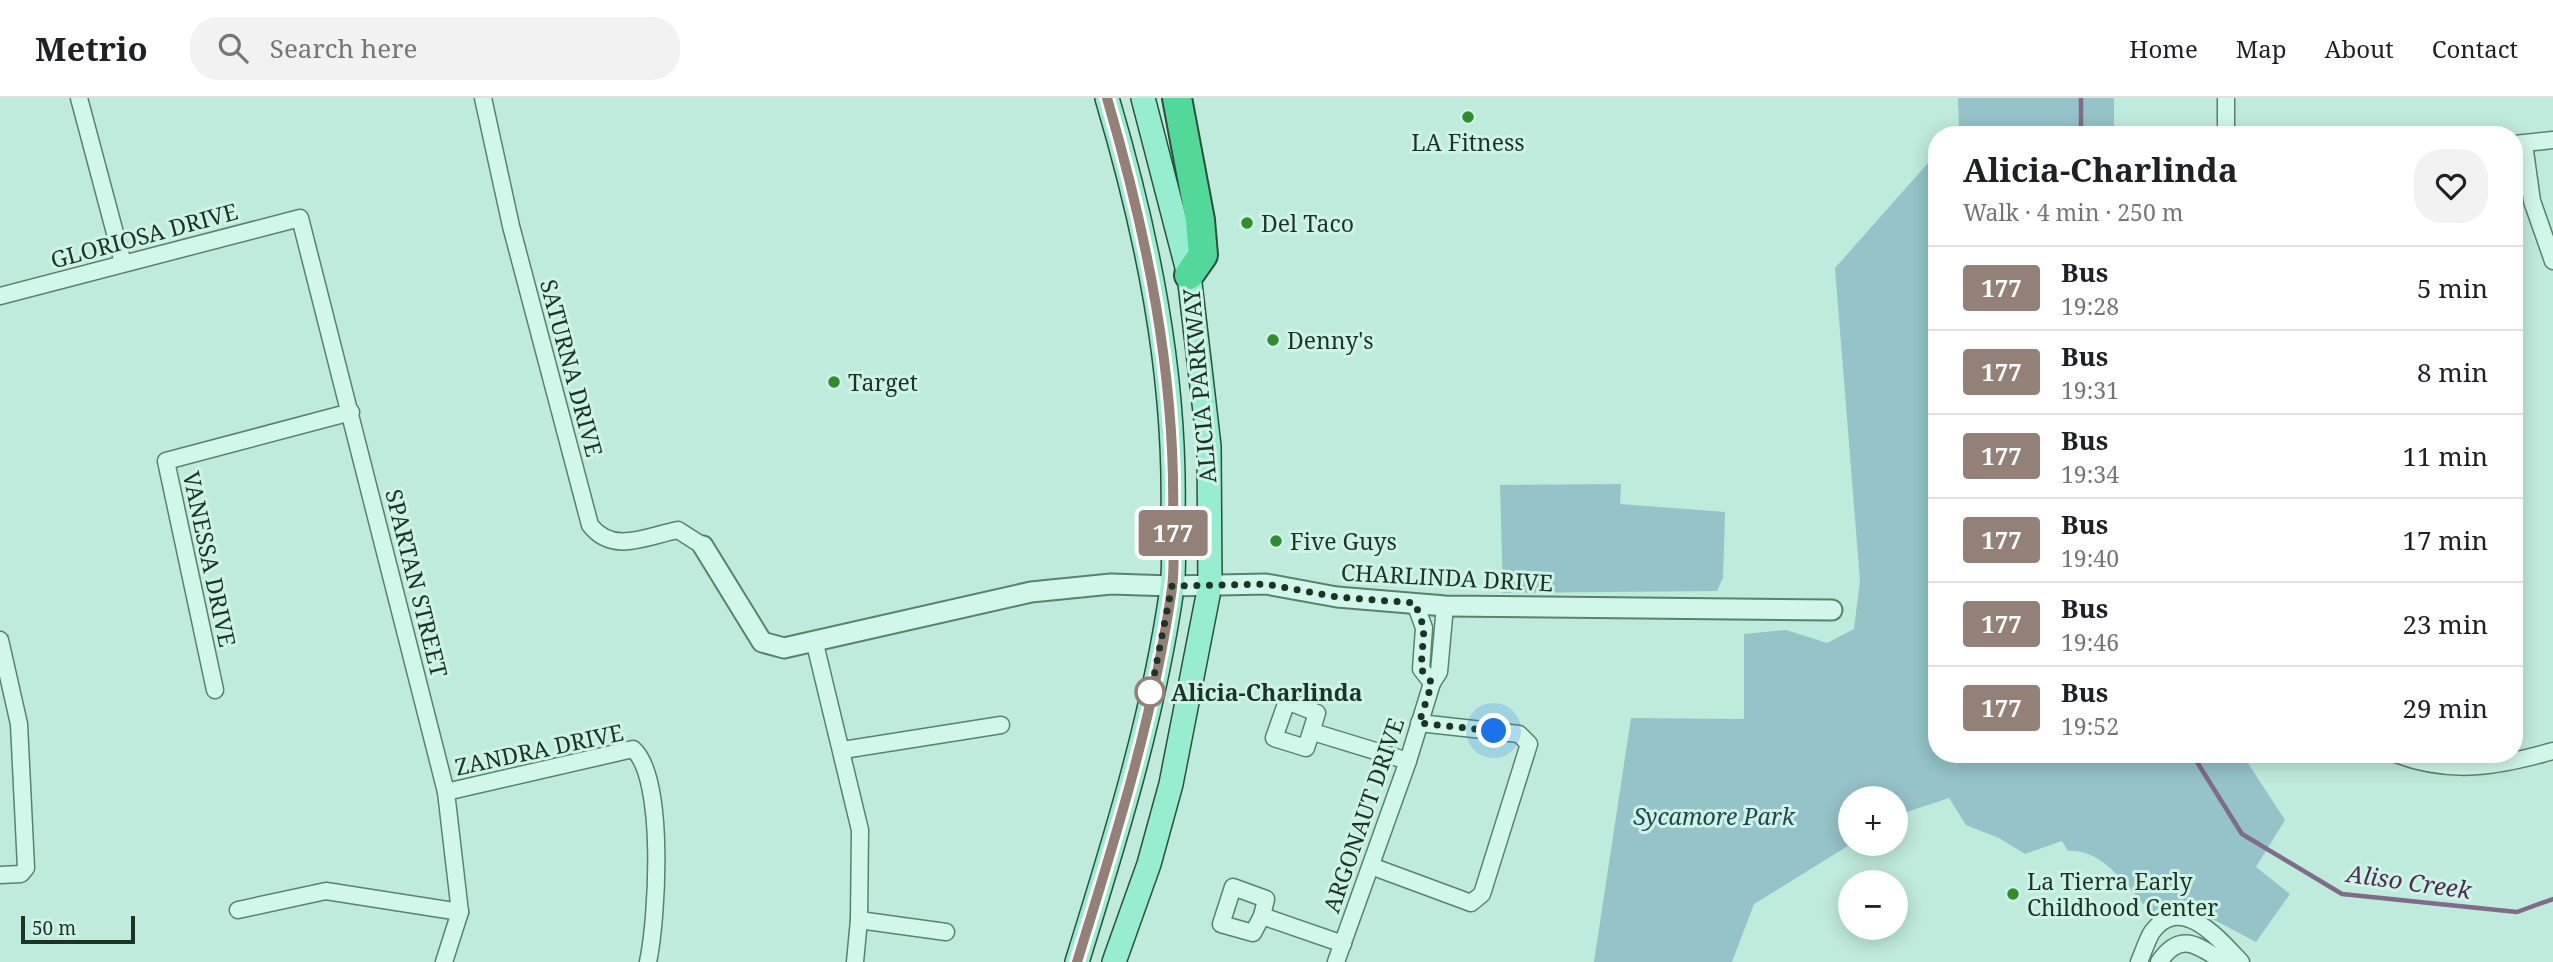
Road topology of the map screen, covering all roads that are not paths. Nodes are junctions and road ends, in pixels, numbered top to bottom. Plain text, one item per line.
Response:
1 (79, 98) edge
2 (483, 98) edge
3 (1107, 98) edge
4 (1143, 98) edge
5 (1177, 98) edge
6 (2226, 98) edge
7 (2226, 126) edge
8 (2553, 140) edge
9 (2523, 144) edge
10 (2523, 158) edge
11 (299, 218) joint
12 (2553, 261) edge
13 (123, 263) junction
14 (1190, 284) junction
15 (0, 296) edge
16 (1155, 296) junction
17 (351, 412) junction
18 (703, 546) joint
19 (1210, 585) junction
20 (1172, 586) junction
21 (1415, 603) junction
22 (1445, 606) junction
23 (1832, 610) dead end
24 (0, 640) edge
25 (815, 644) junction
26 (1432, 683) junction
27 (215, 690) dead end
28 (1419, 723) junction
29 (1001, 725) dead end
30 (1313, 732) dead end
31 (843, 750) junction
32 (2553, 751) edge
33 (2523, 759) edge
34 (1408, 761) junction
35 (2419, 763) edge
36 (2506, 763) edge
37 (446, 792) junction
38 (1371, 866) junction
39 (0, 875) edge
40 (238, 910) dead end
41 (460, 912) junction
42 (1262, 916) dead end
43 (859, 920) junction
44 (946, 932) dead end
45 (1343, 944) junction
46 (444, 962) edge
47 (648, 962) edge
48 (855, 962) edge
49 (1077, 962) edge
50 (1114, 962) edge
51 (1336, 962) edge
52 (2139, 962) edge
53 (2158, 962) edge
54 (2224, 962) edge
55 (2241, 962) edge

1 - 13 street
2 - 18 street, SATURNA DRIVE
3 - 16 main road, ALICIA PARKWAY
4 - 14 main road, ALICIA PARKWAY
5 - 14 highway
6 - 7 street
8 - 9 street
10 - 12 street
11 - 13 street, GLORIOSA DRIVE
11 - 17 street, SPARTAN STREET
13 - 15 street, GLORIOSA DRIVE
14 - 16 main road
14 - 19 main road, ALICIA PARKWAY
16 - 20 main road, ALICIA PARKWAY
17 - 27 street, VANESSA DRIVE
17 - 37 street, SPARTAN STREET
18 - 25 street, CHARLINDA DRIVE
19 - 20 street, CHARLINDA DRIVE
19 - 21 street, CHARLINDA DRIVE
19 - 50 main road, ALICIA PARKWAY
20 - 25 street, CHARLINDA DRIVE
20 - 49 main road, ALICIA PARKWAY
21 - 22 street, CHARLINDA DRIVE
21 - 26 street
22 - 23 street, CHARLINDA DRIVE
22 - 26 street, ARGONAUT DRIVE
24 - 39 street
25 - 31 street
26 - 28 street, ARGONAUT DRIVE
28 - 34 street, ARGONAUT DRIVE
28 - 38 street
29 - 31 street
30 - 34 street
31 - 43 street
32 - 33 street
34 - 38 street, ARGONAUT DRIVE
35 - 36 street
37 - 41 street, SPARTAN STREET
37 - 47 street, ZANDRA DRIVE
38 - 45 street, ARGONAUT DRIVE
40 - 41 street
41 - 46 street, SPARTAN STREET
42 - 45 street
43 - 44 street
43 - 48 street
45 - 51 street, ARGONAUT DRIVE
52 - 55 street
53 - 54 street

